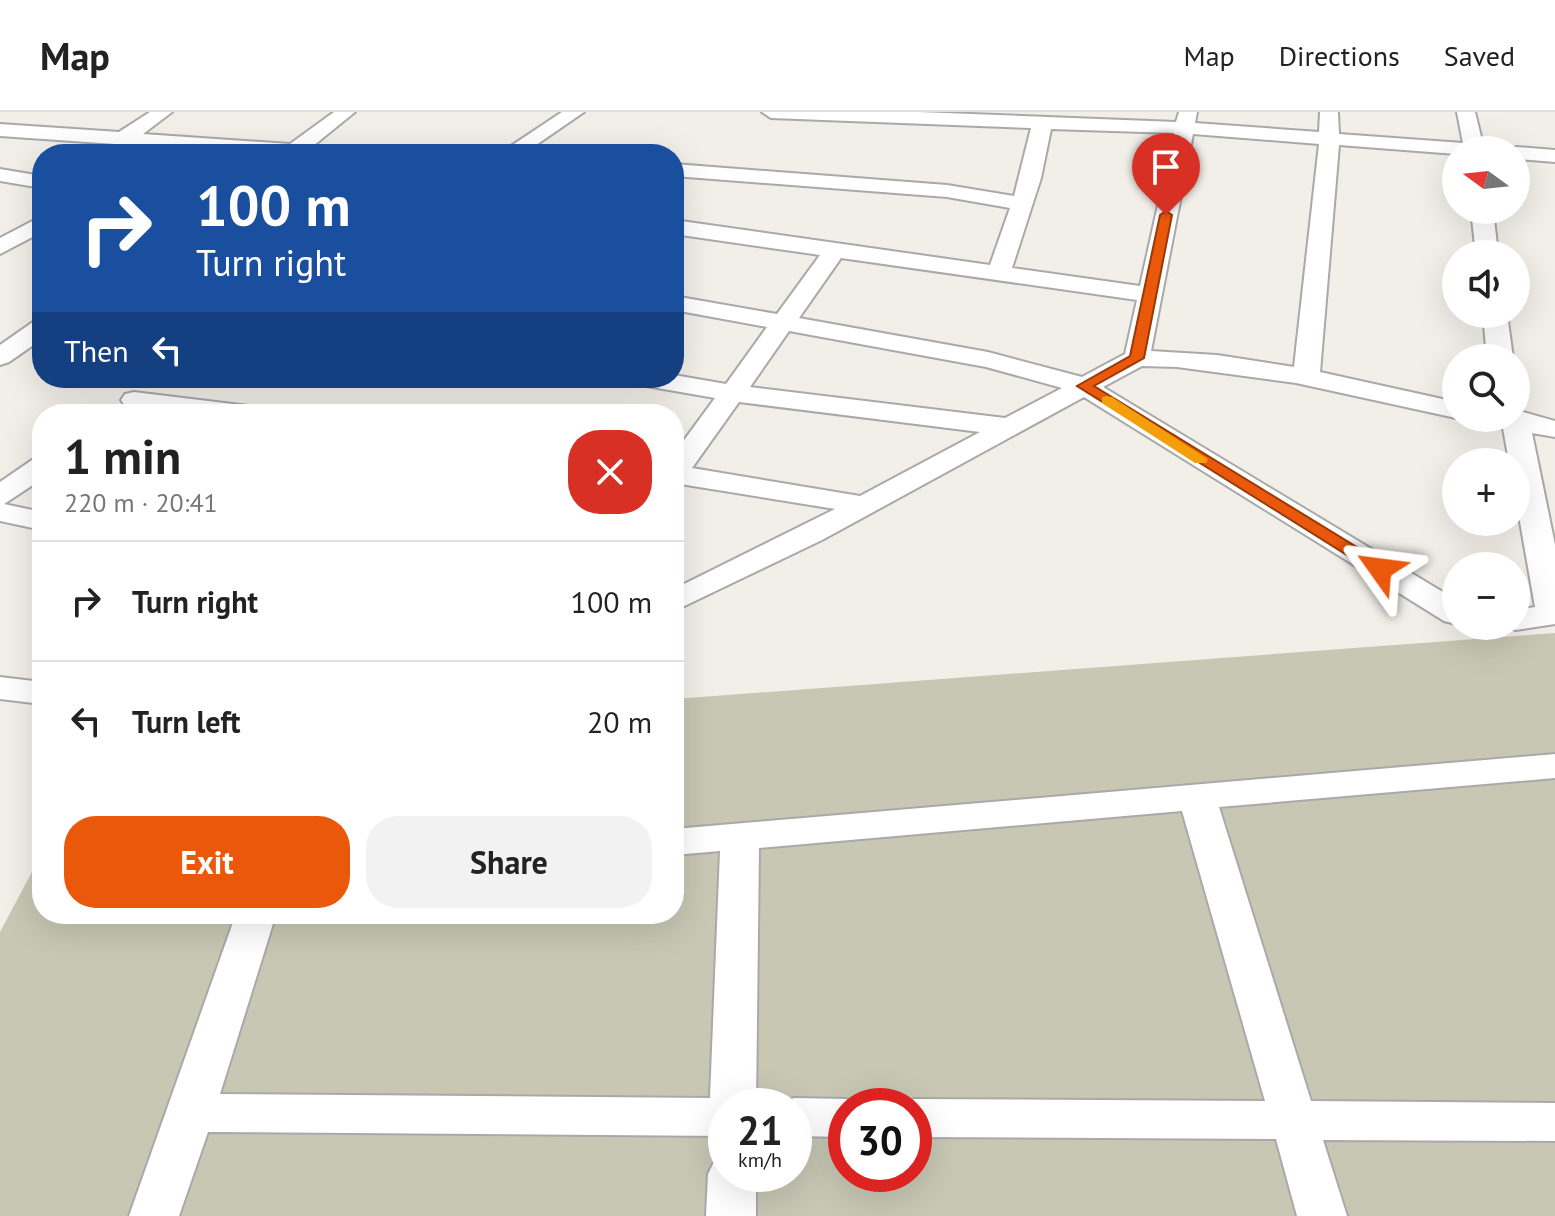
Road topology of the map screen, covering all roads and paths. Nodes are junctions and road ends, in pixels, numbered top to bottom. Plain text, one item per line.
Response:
1 (163, 112) edge
2 (346, 112) edge
3 (575, 112) edge
4 (771, 112) edge
5 (1329, 112) edge
6 (1466, 112) edge
7 (1187, 120) edge
8 (1042, 123) junction
9 (0, 130) edge
10 (99, 136) junction
11 (1472, 136) edge
12 (124, 138) junction
13 (1330, 138) junction
14 (85, 144) edge
15 (218, 144) edge
16 (303, 144) edge
17 (525, 144) edge
18 (1442, 147) edge
19 (1530, 154) edge
20 (1555, 156) edge
21 (684, 171) edge
22 (0, 175) edge
23 (32, 176) edge
24 (1021, 204) junction
25 (684, 228) edge
26 (32, 229) edge
27 (0, 247) edge
28 (836, 249) junction
29 (998, 274) junction
30 (1151, 295) junction
31 (684, 305) edge
32 (785, 324) junction
33 (32, 334) edge
34 (0, 357) edge
35 (1137, 358) junction
36 (1306, 378) junction
37 (684, 385) edge
38 (1084, 386) junction
39 (149, 388) edge
40 (733, 393) junction
41 (128, 404) edge
42 (1442, 407) edge
43 (1530, 424) edge
44 (1009, 427) junction
45 (1555, 429) edge
46 (1512, 432) edge
47 (684, 460) edge
48 (32, 473) edge
49 (684, 476) edge
50 (0, 496) edge
51 (864, 505) junction
52 (0, 512) edge
53 (32, 519) edge
54 (684, 596) edge
55 (1442, 606) edge
56 (1554, 614) edge
57 (1530, 618) edge
58 (0, 688) edge
59 (32, 692) edge
60 (1555, 766) edge
61 (1197, 797) junction
62 (740, 837) junction
63 (684, 841) edge
64 (253, 924) edge
65 (733, 1088) edge
66 (191, 1113) junction
67 (708, 1117) edge
68 (932, 1118) edge
69 (1293, 1121) junction
70 (1555, 1122) edge
71 (732, 1192) edge
72 (154, 1216) edge
73 (731, 1216) edge
74 (1322, 1216) edge

1 - 12 street
2 - 16 street
3 - 17 street
4 - 8 street
5 - 13 street
6 - 11 street
7 - 8 street
7 - 13 street
7 - 30 street
8 - 24 street
9 - 10 street
10 - 12 street
10 - 14 street
12 - 15 street
13 - 18 street
13 - 36 street
19 - 20 street
21 - 24 street
22 - 23 street
24 - 29 street
25 - 28 street
26 - 27 street
28 - 29 street
28 - 32 street
29 - 30 street
30 - 35 street
31 - 32 street
32 - 38 street
32 - 40 street
33 - 34 street
35 - 36 street
35 - 38 street
36 - 42 street
37 - 40 street
38 - 44 street
38 - 55 street
39 - 41 street
40 - 44 street
40 - 47 street
43 - 45 street
44 - 51 street
46 - 56 street
48 - 50 street
49 - 51 street
51 - 54 street
52 - 53 street
56 - 57 street
58 - 59 street
60 - 61 street
61 - 62 street
61 - 69 street
62 - 63 street
62 - 65 street
64 - 66 street
66 - 67 street
66 - 72 street
68 - 69 street
69 - 70 street
69 - 74 street
71 - 73 street

